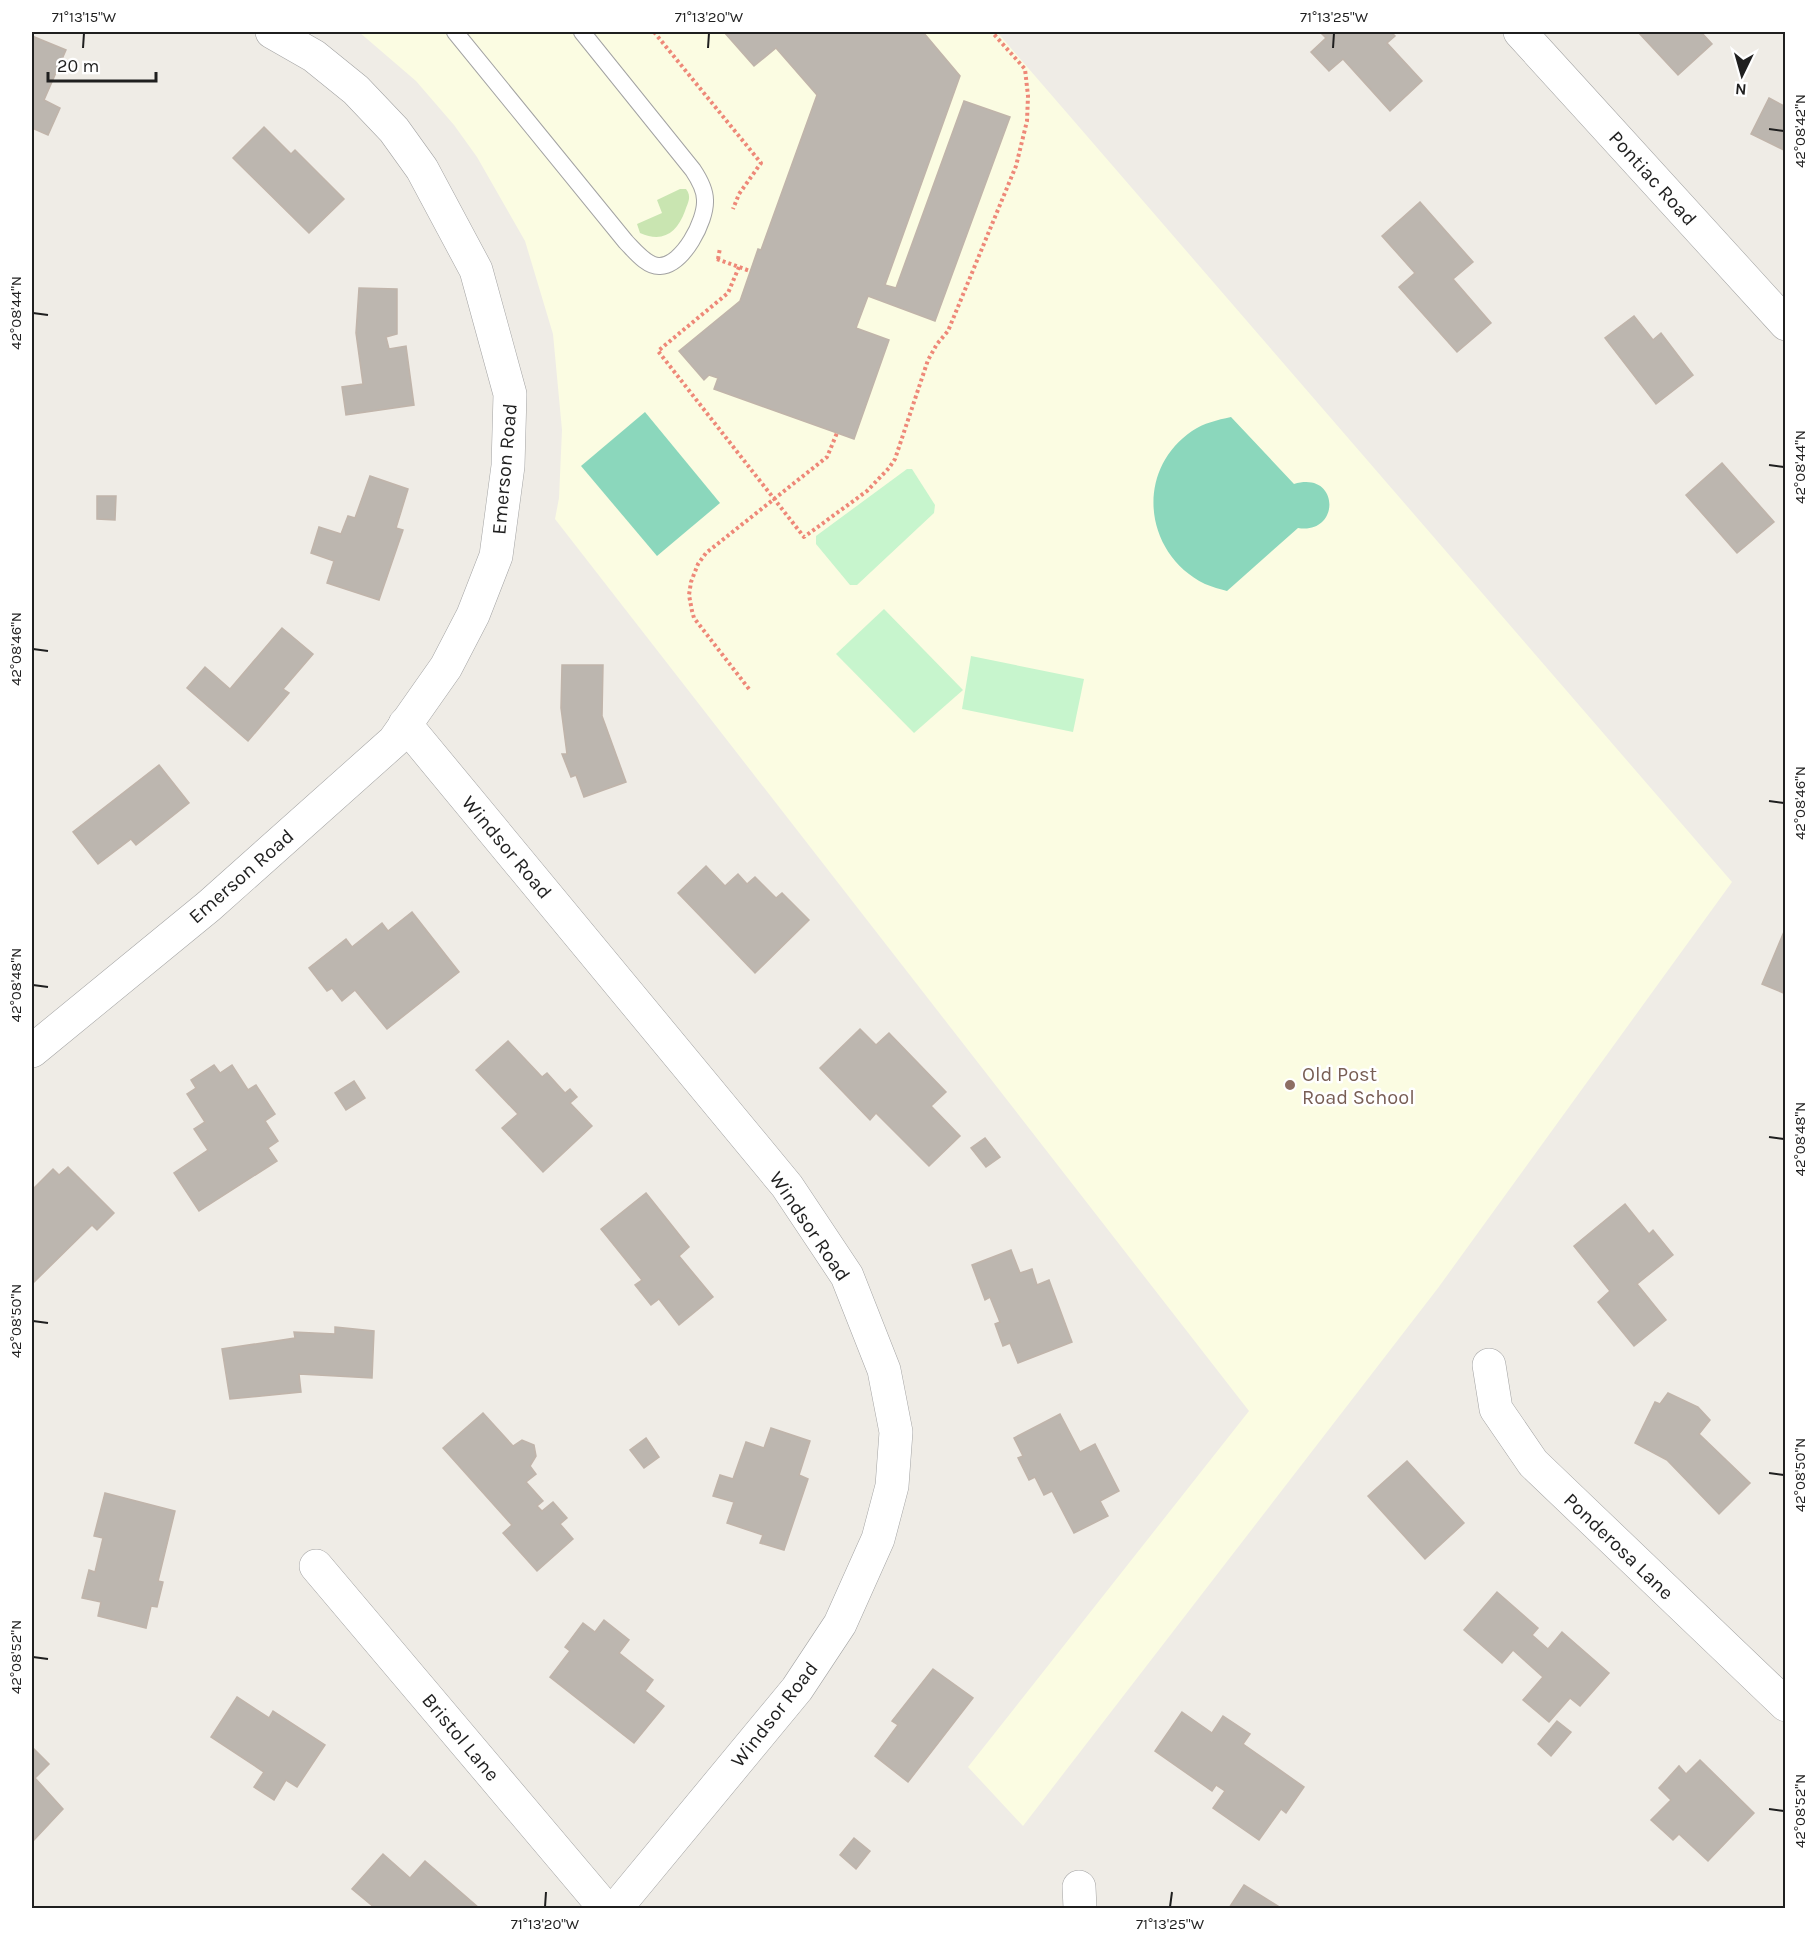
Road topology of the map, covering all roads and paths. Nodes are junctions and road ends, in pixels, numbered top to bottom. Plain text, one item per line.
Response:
1 (272, 32) edge
2 (455, 32) edge
3 (582, 32) edge
4 (654, 32) edge
5 (992, 32) edge
6 (1520, 32) edge
7 (732, 212) dead end
8 (722, 241) dead end
9 (688, 247) junction
10 (718, 259) junction
11 (739, 267) junction
12 (750, 271) dead end
13 (1785, 324) edge
14 (837, 433) dead end
15 (773, 499) junction
16 (749, 689) dead end
17 (405, 724) junction
18 (32, 1051) edge
19 (1489, 1365) dead end
20 (316, 1566) dead end
21 (1785, 1706) edge
22 (605, 1908) edge
23 (616, 1908) edge

1 - 17 street, Emerson Road
2 - 9 lane
3 - 9 lane
4 - 7 path
5 - 15 path
6 - 13 street, Pontiac Road
8 - 10 path
9 - 10 path
10 - 11 path
11 - 12 path
11 - 15 path
14 - 15 path
15 - 16 path
17 - 18 street, Emerson Road
17 - 23 street, Windsor Road
19 - 21 street, Ponderosa Lane
20 - 22 street, Bristol Lane

